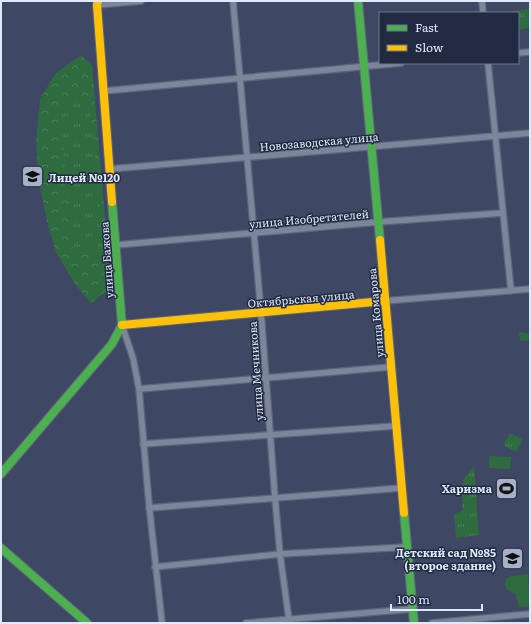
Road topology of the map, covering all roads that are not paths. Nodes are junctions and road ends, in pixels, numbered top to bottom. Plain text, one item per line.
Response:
1 (141, 1) edge
2 (232, 1) edge
3 (358, 1) edge
4 (482, 1) edge
5 (98, 3) edge
6 (483, 12) edge
7 (530, 52) edge
8 (519, 53) edge
9 (389, 64) edge
10 (488, 64) edge
11 (364, 66) junction
12 (240, 78) junction
13 (104, 91) junction
14 (530, 133) edge
15 (495, 136) junction
16 (372, 146) junction
17 (247, 157) junction
18 (110, 169) junction
19 (503, 213) junction
20 (378, 222) junction
21 (254, 233) junction
22 (116, 244) junction
23 (530, 289) edge
24 (511, 291) junction
25 (384, 301) junction
26 (261, 312) junction
27 (122, 325) junction
28 (390, 367) junction
29 (266, 377) junction
30 (139, 389) junction
31 (396, 426) junction
32 (270, 435) junction
33 (143, 444) junction
34 (1, 474) edge
35 (401, 488) junction
36 (274, 498) junction
37 (149, 508) junction
38 (1, 548) edge
39 (407, 548) junction
40 (280, 554) junction
41 (156, 567) junction
42 (412, 609) junction
43 (530, 614) edge
44 (289, 620) junction
45 (87, 623) edge
46 (162, 623) edge
47 (246, 623) edge
48 (414, 623) edge
49 (432, 623) edge

1 - 5 street
2 - 12 street, улица Мечникова
3 - 11 main road, улица Комарова
4 - 6 street
5 - 13 main road, улица Бажова
7 - 8 street
9 - 11 street
10 - 15 street
11 - 12 street
11 - 16 main road, улица Комарова
12 - 13 street
12 - 17 street, улица Мечникова
13 - 18 main road, улица Бажова
14 - 15 street, Новозаводская улица
15 - 16 street, Новозаводская улица
15 - 19 street
16 - 17 street, Новозаводская улица
16 - 20 main road, улица Комарова
17 - 18 street, Новозаводская улица
17 - 21 street, улица Мечникова
18 - 22 main road, улица Бажова
19 - 20 street, улица Изобретателей
19 - 24 street
20 - 21 street, улица Изобретателей
20 - 25 main road, улица Комарова
21 - 22 street, улица Изобретателей
21 - 26 street, улица Мечникова
22 - 27 main road, улица Бажова
23 - 24 street, Октябрьская улица
24 - 25 street, Октябрьская улица
25 - 26 main road, Октябрьская улица
25 - 28 main road, улица Комарова
26 - 27 main road, Октябрьская улица
26 - 29 street, улица Мечникова
27 - 30 street
27 - 34 main road
28 - 29 street
28 - 31 main road, улица Комарова
29 - 30 street
29 - 32 street, улица Мечникова
30 - 33 street
31 - 32 street
31 - 35 main road, улица Комарова
32 - 33 street
32 - 36 street, улица Мечникова
33 - 37 street
35 - 36 street
35 - 39 main road, улица Комарова
36 - 37 street
36 - 40 street, улица Мечникова
37 - 41 street
38 - 45 main road
39 - 40 street
39 - 42 main road, улица Комарова
40 - 41 street
40 - 44 street, улица Мечникова
41 - 46 street
42 - 44 street
42 - 48 main road, улица Комарова
43 - 49 street
44 - 47 street

